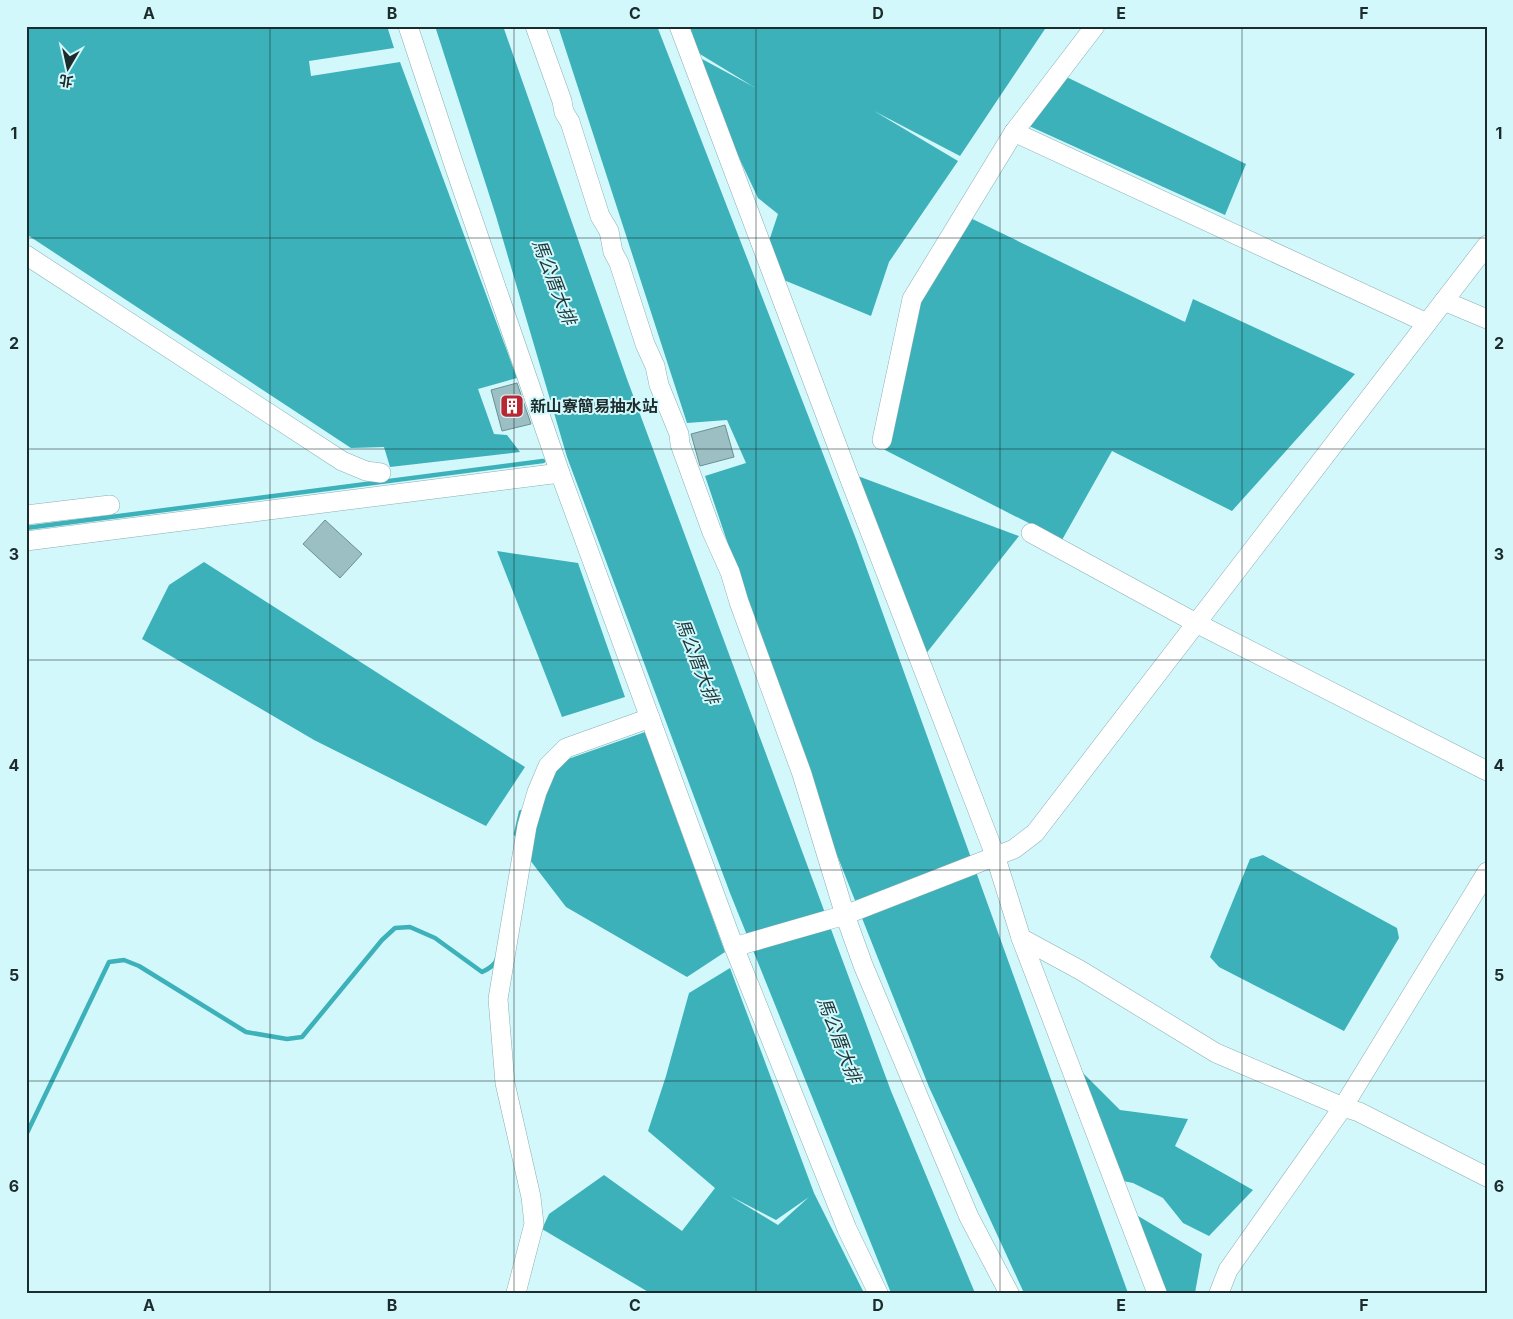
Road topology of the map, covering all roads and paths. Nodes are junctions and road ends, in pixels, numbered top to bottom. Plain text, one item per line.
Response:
1 (408, 26) edge
2 (535, 26) edge
3 (679, 26) edge
4 (1095, 26) edge
5 (1014, 132) junction
6 (1487, 245) edge
7 (26, 255) edge
8 (1444, 301) junction
9 (1487, 319) edge
10 (1427, 323) junction
11 (882, 440) dead end
12 (381, 473) dead end
13 (560, 473) junction
14 (110, 505) dead end
15 (26, 515) edge
16 (1031, 533) dead end
17 (26, 540) edge
18 (1196, 623) junction
19 (648, 714) junction
20 (1487, 771) edge
21 (995, 855) junction
22 (1487, 872) edge
23 (845, 915) junction
24 (1022, 938) junction
25 (734, 947) junction
26 (1343, 1107) junction
27 (1487, 1177) edge
28 (516, 1293) edge
29 (878, 1293) edge
30 (1008, 1293) edge
31 (1156, 1293) edge
32 (1220, 1293) edge

1 - 13 street
2 - 23 street
3 - 21 street
4 - 5 street
5 - 10 street
5 - 11 street
6 - 8 street
7 - 12 street
8 - 9 street
8 - 10 street
10 - 18 street
13 - 17 street
13 - 19 street
14 - 15 street
16 - 18 street
18 - 20 street
18 - 21 street
19 - 25 street
19 - 28 street
21 - 23 street
21 - 24 street
22 - 26 street
23 - 25 street
23 - 30 street
24 - 26 street
24 - 31 street
25 - 29 street
26 - 27 street
26 - 32 street

